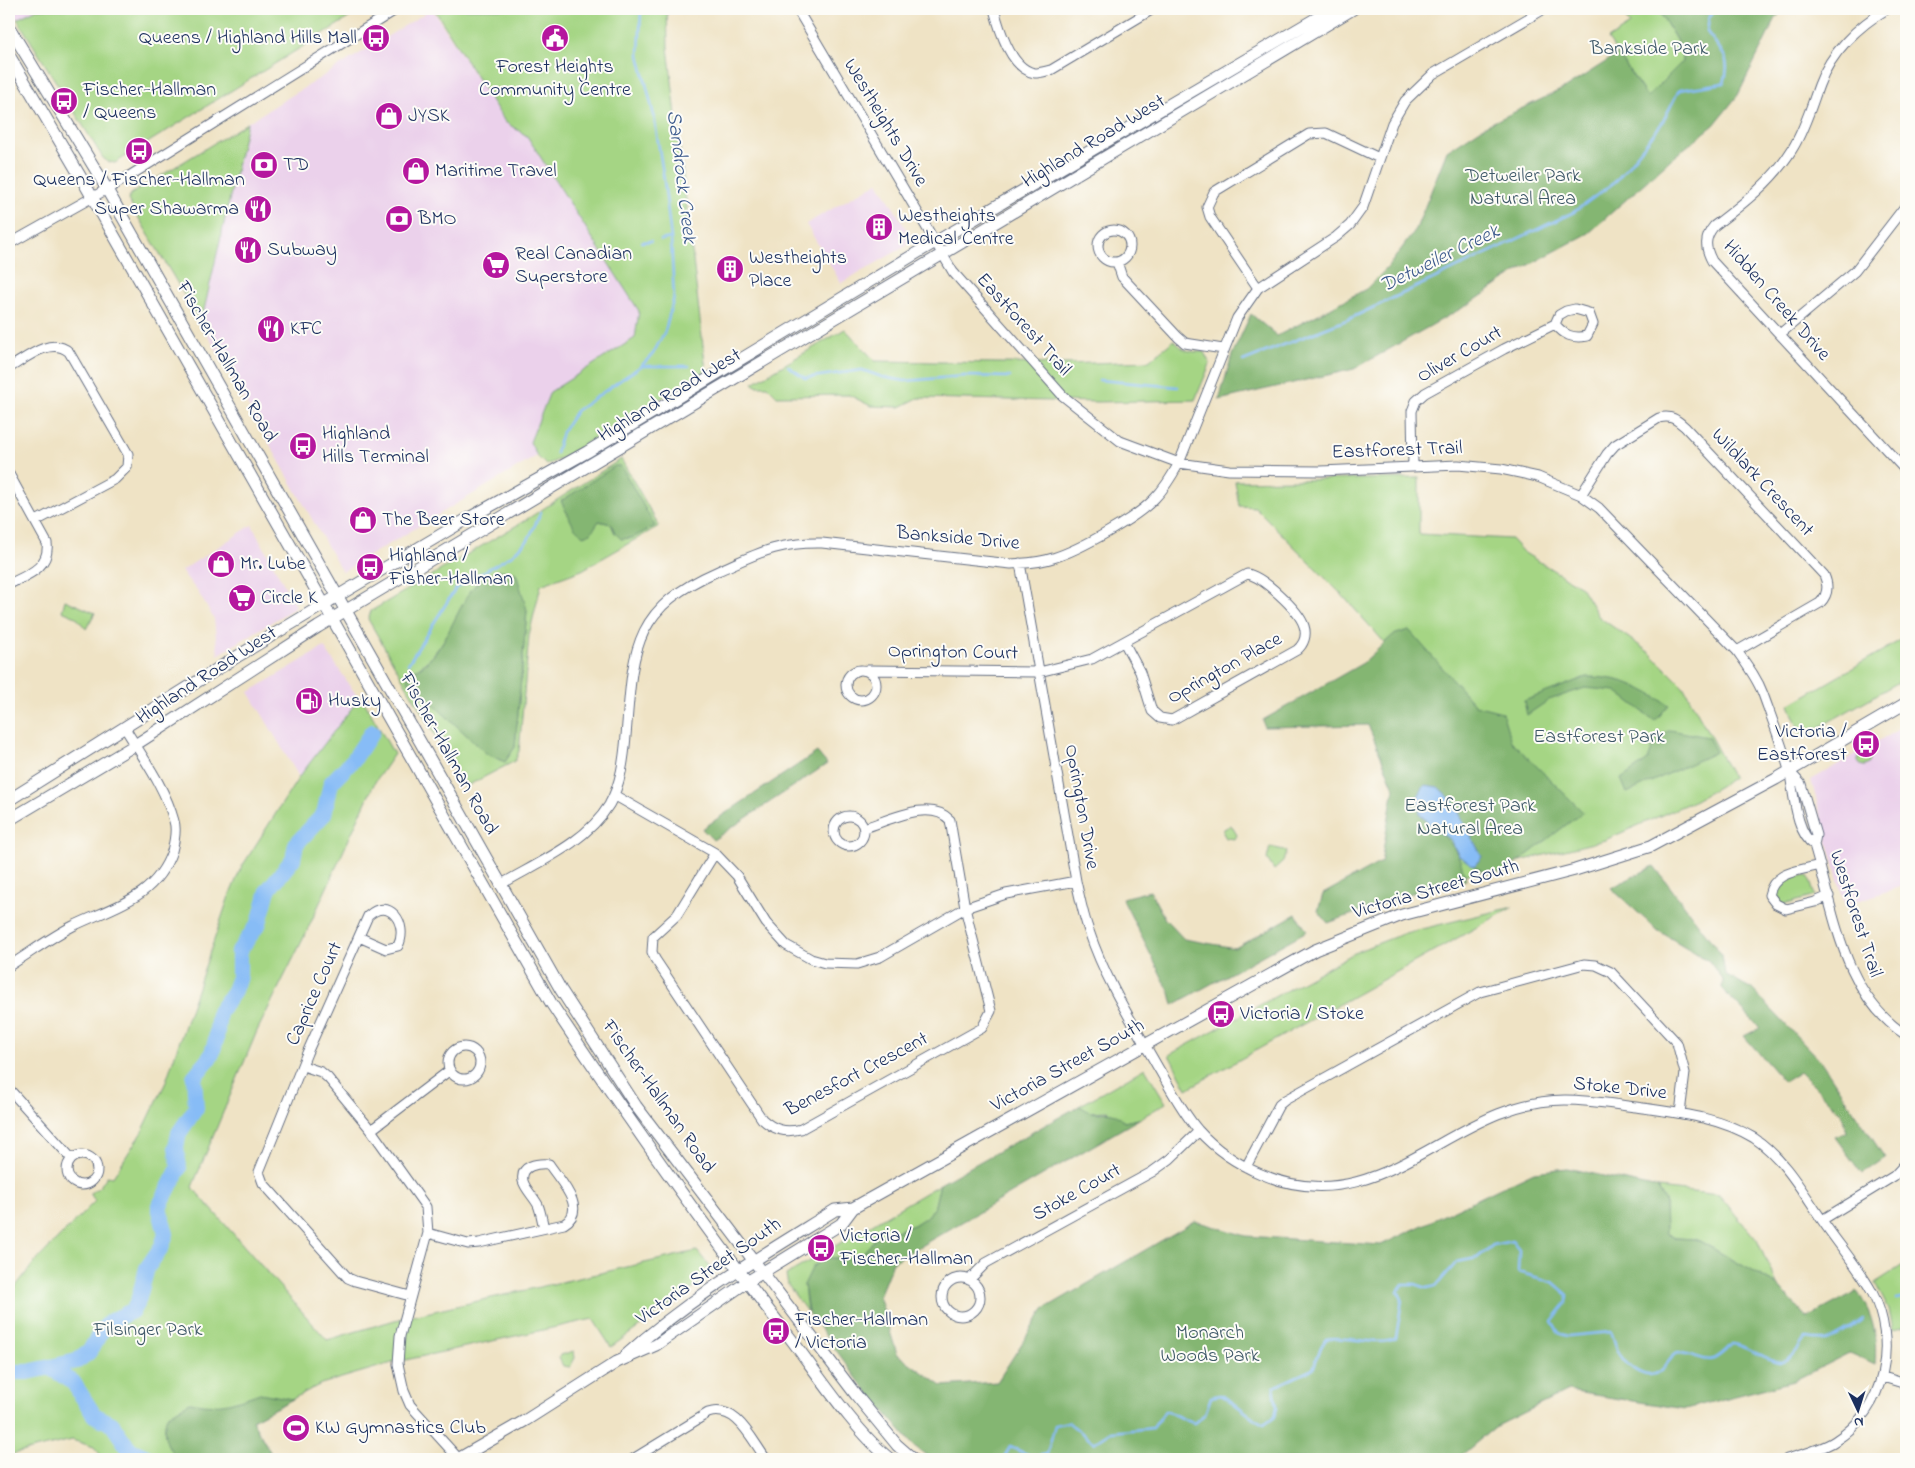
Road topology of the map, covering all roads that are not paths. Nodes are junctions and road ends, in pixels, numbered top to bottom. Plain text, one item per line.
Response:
1 (396, 9) edge
2 (994, 9) edge
3 (1153, 9) edge
4 (1332, 9) edge
5 (1353, 9) edge
6 (1544, 9) edge
7 (1887, 9) edge
8 (801, 10) edge
9 (9, 27) edge
10 (9, 55) edge
11 (1379, 158) junction
12 (106, 190) junction
13 (92, 198) junction
14 (1906, 205) edge
15 (935, 242) junction
16 (9, 244) edge
17 (943, 255) junction
18 (1117, 262) dead end
19 (1258, 288) junction
20 (1555, 324) dead end
21 (1780, 334) junction
22 (1223, 349) junction
23 (9, 368) edge
24 (1179, 463) junction
25 (1413, 466) junction
26 (1906, 471) edge
27 (9, 474) edge
28 (1581, 495) junction
29 (36, 521) junction
30 (1020, 563) junction
31 (9, 584) edge
32 (337, 596) junction
33 (324, 604) junction
34 (345, 610) junction
35 (332, 618) junction
36 (1124, 642) junction
37 (1737, 651) junction
38 (867, 670) dead end
39 (1040, 672) junction
40 (1906, 702) edge
41 (125, 728) junction
42 (135, 745) junction
43 (1789, 771) junction
44 (614, 796) junction
45 (9, 800) edge
46 (9, 820) edge
47 (864, 828) dead end
48 (715, 853) junction
49 (1820, 865) junction
50 (1076, 881) junction
51 (500, 885) junction
52 (1829, 896) junction
53 (966, 908) junction
54 (359, 936) junction
55 (9, 966) edge
56 (1906, 1035) edge
57 (1145, 1044) junction
58 (303, 1066) junction
59 (450, 1070) dead end
60 (9, 1089) edge
61 (1680, 1113) junction
62 (371, 1130) junction
63 (1199, 1131) junction
64 (72, 1159) dead end
65 (1906, 1162) edge
66 (1246, 1167) junction
67 (854, 1208) junction
68 (1822, 1220) junction
69 (544, 1228) junction
70 (428, 1233) junction
71 (753, 1261) junction
72 (738, 1270) junction
73 (762, 1272) junction
74 (969, 1280) junction
75 (747, 1282) junction
76 (410, 1296) junction
77 (617, 1362) junction
78 (1883, 1376) junction
79 (1906, 1384) edge
80 (459, 1459) edge
81 (633, 1459) edge
82 (766, 1459) edge
83 (890, 1459) edge
84 (913, 1459) edge
85 (1787, 1459) edge

1 - 12 street
2 - 3 street
4 - 15 main road, Highland Road West
5 - 17 main road, Highland Road West
6 - 11 street, Bankside Drive
7 - 21 street, Hidden Creek Drive
8 - 15 street, Westheights Drive
9 - 12 main road, Fischer-Hallman Road
10 - 13 main road, Fischer-Hallman Road
11 - 19 street, Bankside Drive
11 - 19 street
12 - 13 street
12 - 32 main road, Fischer-Hallman Road
13 - 16 street
13 - 33 main road, Fischer-Hallman Road
14 - 21 street
15 - 17 street, Westheights Drive
15 - 32 main road, Highland Road West
17 - 24 street, Eastforest Trail
17 - 34 main road, Highland Road West
18 - 22 street
19 - 22 street, Bankside Drive
20 - 25 street, Oliver Court
21 - 26 street, Hidden Creek Drive
22 - 24 street, Bankside Drive
23 - 29 street
24 - 25 street, Eastforest Trail
24 - 30 street, Bankside Drive
25 - 28 street, Eastforest Trail
27 - 29 street
28 - 37 street, Eastforest Trail
28 - 37 street, Wildlark Crescent
29 - 31 street
30 - 39 street, Oprington Drive
30 - 44 street, Bankside Drive
32 - 33 main road, Highland Road West
32 - 34 main road, Fischer-Hallman Road
33 - 35 main road, Fischer-Hallman Road
33 - 41 main road, Highland Road West
34 - 35 main road, Highland Road West
34 - 51 main road, Fischer-Hallman Road
35 - 42 main road, Highland Road West
35 - 72 main road, Fischer-Hallman Road
36 - 36 street, Oprington Place
36 - 39 street, Oprington Place
37 - 43 street, Eastforest Trail
38 - 39 street, Oprington Court
39 - 50 street, Oprington Drive
40 - 43 main road, Victoria Street South
41 - 42 street
41 - 45 main road, Highland Road West
42 - 46 main road, Highland Road West
42 - 55 street
43 - 49 street, Westforest Trail
43 - 57 main road, Victoria Street South
44 - 48 street
44 - 51 street, Bankside Drive
47 - 53 street, Benesfort Crescent
48 - 53 street
48 - 53 street, Benesfort Crescent
49 - 52 street, Westforest Trail
49 - 52 street
50 - 53 street
50 - 57 street, Oprington Drive
51 - 71 main road, Fischer-Hallman Road
52 - 56 street, Westforest Trail
54 - 54 street, Caprice Court
54 - 58 street, Caprice Court
57 - 63 street, Stoke Drive
57 - 67 main road, Victoria Street South
58 - 62 street
58 - 76 street, Caprice Court
59 - 62 street
60 - 64 street
61 - 66 street, Stoke Drive
61 - 66 street
61 - 68 street, Stoke Drive
62 - 70 street
63 - 66 street, Stoke Drive
63 - 74 street, Stoke Court
65 - 68 street
67 - 71 main road, Victoria Street South
67 - 73 main road, Victoria Street South
68 - 78 street, Stoke Drive
69 - 69 street
69 - 70 street
70 - 76 street
71 - 72 main road, Victoria Street South
71 - 73 main road, Fischer-Hallman Road
72 - 75 main road, Fischer-Hallman Road
72 - 77 main road, Victoria Street South
73 - 75 main road, Victoria Street South
73 - 84 main road, Fischer-Hallman Road
74 - 74 street, Stoke Court
75 - 77 main road, Victoria Street South
75 - 83 main road, Fischer-Hallman Road
76 - 80 street
77 - 80 main road, Victoria Street South
78 - 79 street
78 - 85 street, Stoke Drive
81 - 82 street

